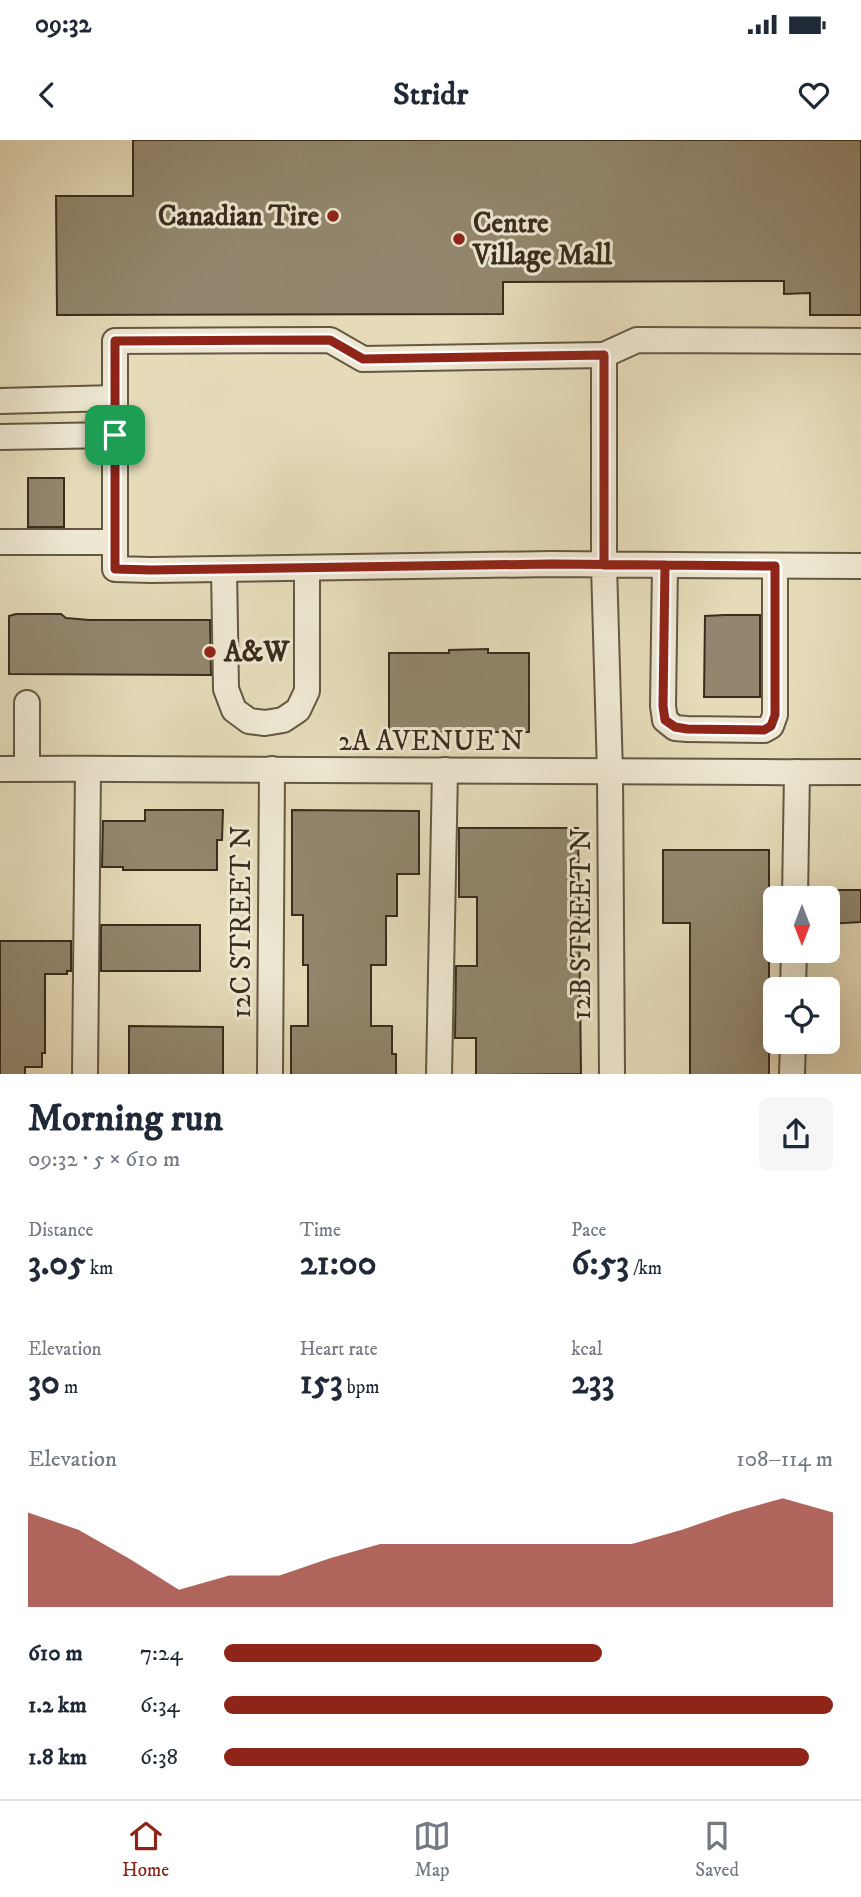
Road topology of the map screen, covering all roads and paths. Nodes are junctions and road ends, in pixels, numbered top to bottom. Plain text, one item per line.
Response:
1 (861, 341) edge
2 (604, 355) junction
3 (115, 398) junction
4 (0, 401) edge
5 (115, 435) junction
6 (0, 437) edge
7 (115, 541) junction
8 (0, 542) edge
9 (604, 565) junction
10 (665, 565) junction
11 (775, 566) junction
12 (861, 566) edge
13 (307, 568) junction
14 (224, 569) junction
15 (27, 703) dead end
16 (0, 769) edge
17 (27, 769) junction
18 (88, 769) junction
19 (272, 769) junction
20 (445, 770) junction
21 (610, 772) junction
22 (797, 772) junction
23 (861, 772) edge
24 (795, 886) edge
25 (793, 1054) edge
26 (85, 1074) edge
27 (270, 1074) edge
28 (439, 1074) edge
29 (612, 1074) edge
30 (792, 1074) edge

1 - 2 street
2 - 3 street
2 - 9 street, 12B STREET N
3 - 4 street
3 - 5 street
5 - 6 street
5 - 7 street
7 - 8 street
7 - 14 street
9 - 10 street
9 - 13 street
9 - 21 street, 12B STREET N
10 - 11 street
10 - 11 street
11 - 12 street
13 - 14 street
13 - 14 street
15 - 17 street
16 - 17 street, 2A AVENUE N
17 - 18 street, 2A AVENUE N
18 - 19 street, 2A AVENUE N
18 - 26 street
19 - 20 street, 2A AVENUE N
19 - 27 street, 12C STREET N
20 - 21 street, 2A AVENUE N
20 - 28 street
21 - 22 street, 2A AVENUE N
21 - 29 street, 12B STREET N
22 - 23 street, 2A AVENUE N
22 - 24 street
25 - 30 street

